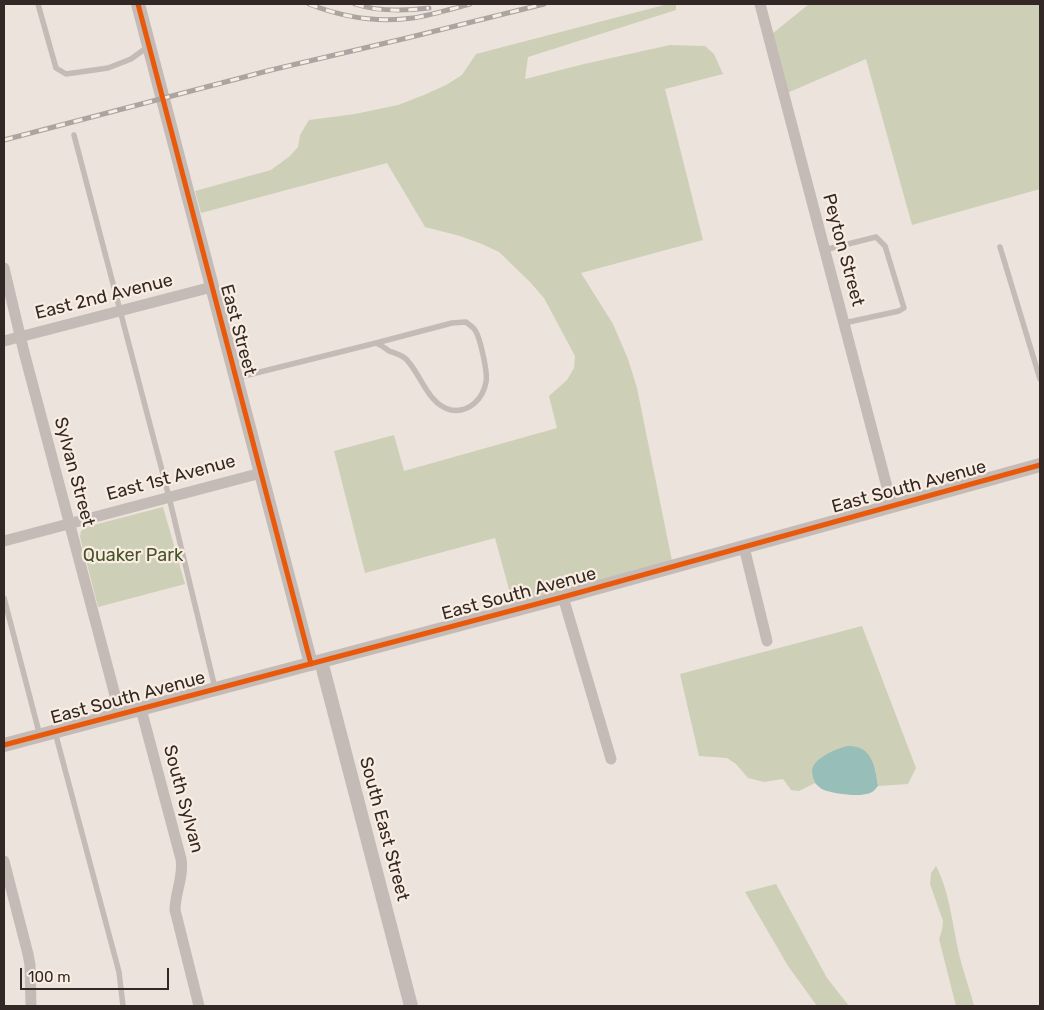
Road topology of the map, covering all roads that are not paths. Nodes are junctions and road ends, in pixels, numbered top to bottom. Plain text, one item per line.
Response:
1 (38, 4) edge
2 (138, 4) edge
3 (760, 4) edge
4 (149, 46) junction
5 (74, 135) dead end
6 (1000, 247) dead end
7 (824, 250) junction
8 (4, 268) edge
9 (212, 287) junction
10 (121, 312) junction
11 (844, 323) junction
12 (20, 337) junction
13 (4, 341) edge
14 (376, 343) junction
15 (236, 378) junction
16 (1040, 379) edge
17 (1040, 465) edge
18 (261, 473) junction
19 (169, 497) junction
20 (892, 506) junction
21 (70, 523) junction
22 (4, 541) edge
23 (744, 547) junction
24 (563, 597) junction
25 (4, 598) edge
26 (767, 642) dead end
27 (316, 663) junction
28 (216, 689) junction
29 (141, 709) junction
30 (120, 714) junction
31 (55, 732) junction
32 (40, 736) junction
33 (4, 745) edge
34 (612, 759) dead end
35 (4, 862) edge
36 (31, 1006) edge
37 (123, 1006) edge
38 (199, 1006) edge
39 (411, 1006) edge

1 - 4 lane
2 - 4 street, East Street
3 - 7 street, Peyton Street
4 - 9 street, East Street
5 - 10 lane
6 - 16 lane
7 - 11 street, Peyton Street
7 - 11 lane
8 - 12 street, Sylvan Street
9 - 10 street, East 2nd Avenue
9 - 15 street, East Street
10 - 12 street, East 2nd Avenue
10 - 19 lane
11 - 20 street, Peyton Street
12 - 13 street, East 2nd Avenue
12 - 21 street, Sylvan Street
14 - 14 lane
14 - 15 lane
15 - 18 street, East Street
17 - 20 street, East South Avenue
18 - 19 street, East 1st Avenue
18 - 27 street, East Street
19 - 21 street, East 1st Avenue
19 - 28 lane
20 - 23 street, East South Avenue
21 - 22 street, East 1st Avenue
21 - 30 street, Sylvan Street
23 - 24 street, East South Avenue
23 - 26 street
24 - 27 street, East South Avenue
24 - 34 street
25 - 32 lane
27 - 28 street, East South Avenue
27 - 39 street, South East Street
28 - 29 street, East South Avenue
29 - 30 street, East South Avenue
29 - 38 street, South Sylvan
30 - 31 street, East South Avenue
31 - 32 street, East South Avenue
31 - 37 lane
32 - 33 street, East South Avenue
35 - 36 street

